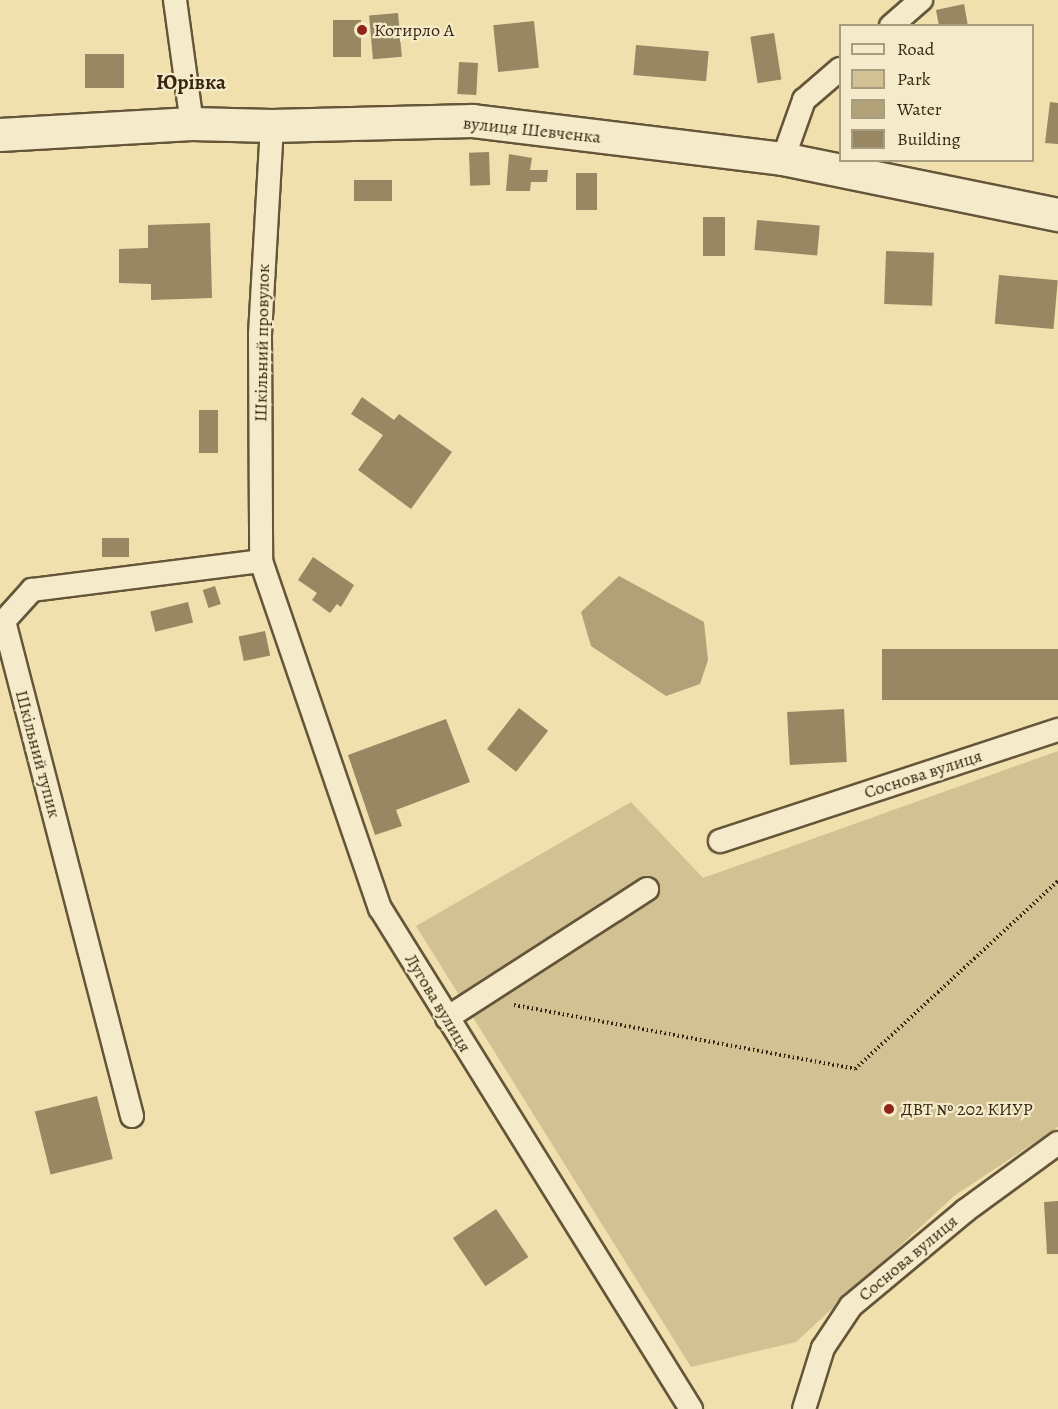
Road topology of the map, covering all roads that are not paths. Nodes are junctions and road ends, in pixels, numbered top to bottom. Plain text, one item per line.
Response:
1 (175, 0) edge
2 (921, 0) edge
3 (893, 24) edge
4 (839, 70) edge
5 (192, 124) junction
6 (272, 126) junction
7 (0, 135) edge
8 (783, 159) junction
9 (1058, 214) edge
10 (261, 561) junction
11 (1058, 730) edge
12 (720, 841) dead end
13 (647, 889) dead end
14 (447, 1018) junction
15 (132, 1116) dead end
16 (1058, 1143) edge
17 (691, 1409) edge
18 (804, 1409) edge

1 - 5 street
2 - 3 street
4 - 8 street
5 - 6 street, вулиця Шевченка
5 - 7 street, вулиця Шевченка
6 - 8 street, вулиця Шевченка
6 - 10 street, Шкільний провулок
8 - 9 street, вулиця Шевченка
10 - 14 street, Лугова вулиця
10 - 15 street, Шкільний тупик
11 - 12 street, Соснова вулиця
13 - 14 street
14 - 17 street, Лугова вулиця
16 - 18 street, Соснова вулиця

